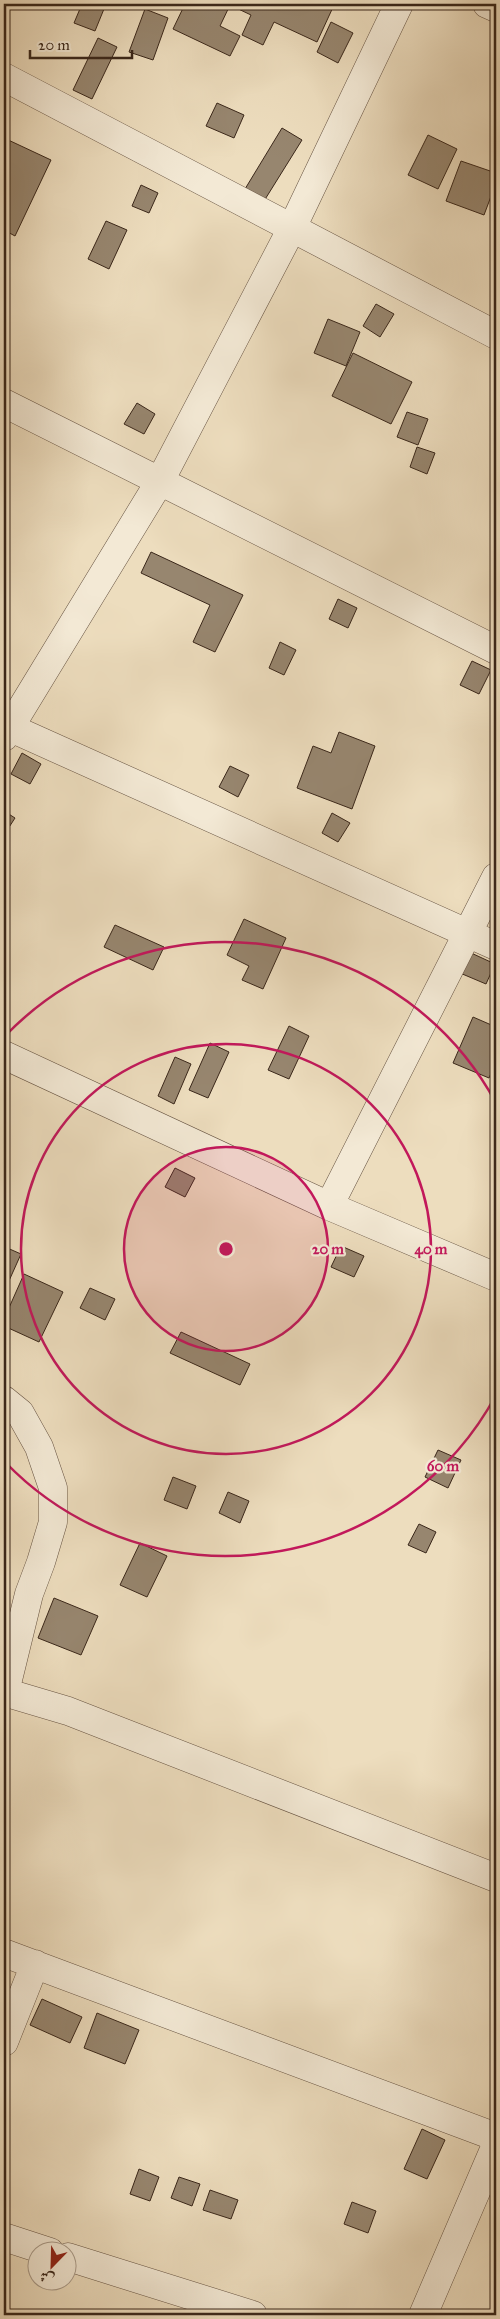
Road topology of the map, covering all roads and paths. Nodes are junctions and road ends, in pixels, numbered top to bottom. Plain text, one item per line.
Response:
1 (399, 4) edge
2 (487, 4) edge
3 (496, 8) edge
4 (4, 77) edge
5 (292, 228) junction
6 (496, 335) edge
7 (4, 403) edge
8 (160, 481) junction
9 (496, 650) edge
10 (5, 730) edge
11 (496, 877) edge
12 (469, 934) junction
13 (496, 946) edge
14 (4, 1055) edge
15 (329, 1206) junction
16 (496, 1277) edge
17 (4, 1400) edge
18 (4, 1692) edge
19 (496, 1878) edge
20 (4, 1953) edge
21 (35, 1964) junction
22 (4, 2042) edge
23 (496, 2137) edge
24 (496, 2145) edge
25 (4, 2237) edge
26 (28, 2245) edge
27 (78, 2260) edge
28 (253, 2315) edge
29 (423, 2315) edge

1 - 5 street
2 - 3 street
4 - 5 street
5 - 6 street
5 - 8 street
7 - 8 street
8 - 9 street
8 - 10 street
10 - 12 street
11 - 12 street
12 - 13 street
12 - 15 street
14 - 15 street
15 - 16 street
17 - 18 street
18 - 19 street
20 - 21 street
21 - 22 street
21 - 23 street
24 - 29 street
25 - 26 street
27 - 28 street

